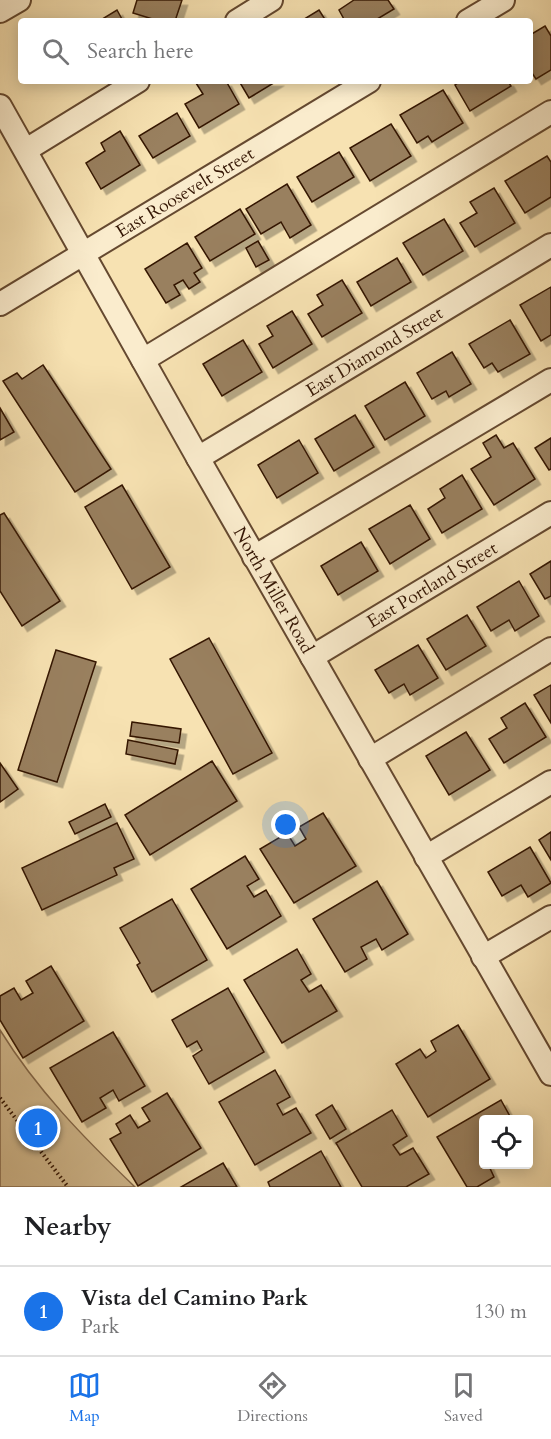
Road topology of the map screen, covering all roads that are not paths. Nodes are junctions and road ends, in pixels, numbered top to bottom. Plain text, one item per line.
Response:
1 (19, 0) edge
2 (503, 0) edge
3 (265, 2) edge
4 (0, 11) edge
5 (241, 18) edge
6 (473, 18) edge
7 (133, 84) edge
8 (364, 84) edge
9 (0, 106) edge
10 (551, 112) edge
11 (26, 150) junction
12 (551, 244) edge
13 (84, 253) junction
14 (0, 304) edge
15 (143, 360) junction
16 (551, 380) edge
17 (198, 458) junction
18 (551, 513) edge
19 (254, 557) junction
20 (551, 649) edge
21 (312, 657) junction
22 (370, 759) junction
23 (551, 782) edge
24 (426, 857) junction
25 (551, 916) edge
26 (483, 957) junction
27 (548, 1061) edge

1 - 4 street
2 - 6 street
3 - 5 street
7 - 11 street
8 - 13 street, East Roosevelt Street
9 - 11 street, North Miller Road
10 - 15 street
11 - 13 street, North Miller Road
12 - 17 street, East Diamond Street
13 - 14 street, East Roosevelt Street
13 - 15 street, North Miller Road
15 - 17 street, North Miller Road
16 - 19 street
17 - 19 street, North Miller Road
18 - 21 street, East Portland Street
19 - 21 street, North Miller Road
20 - 22 street
21 - 22 street, North Miller Road
22 - 24 street, North Miller Road
23 - 24 street
24 - 26 street, North Miller Road
25 - 26 street
26 - 27 street, North Miller Road

